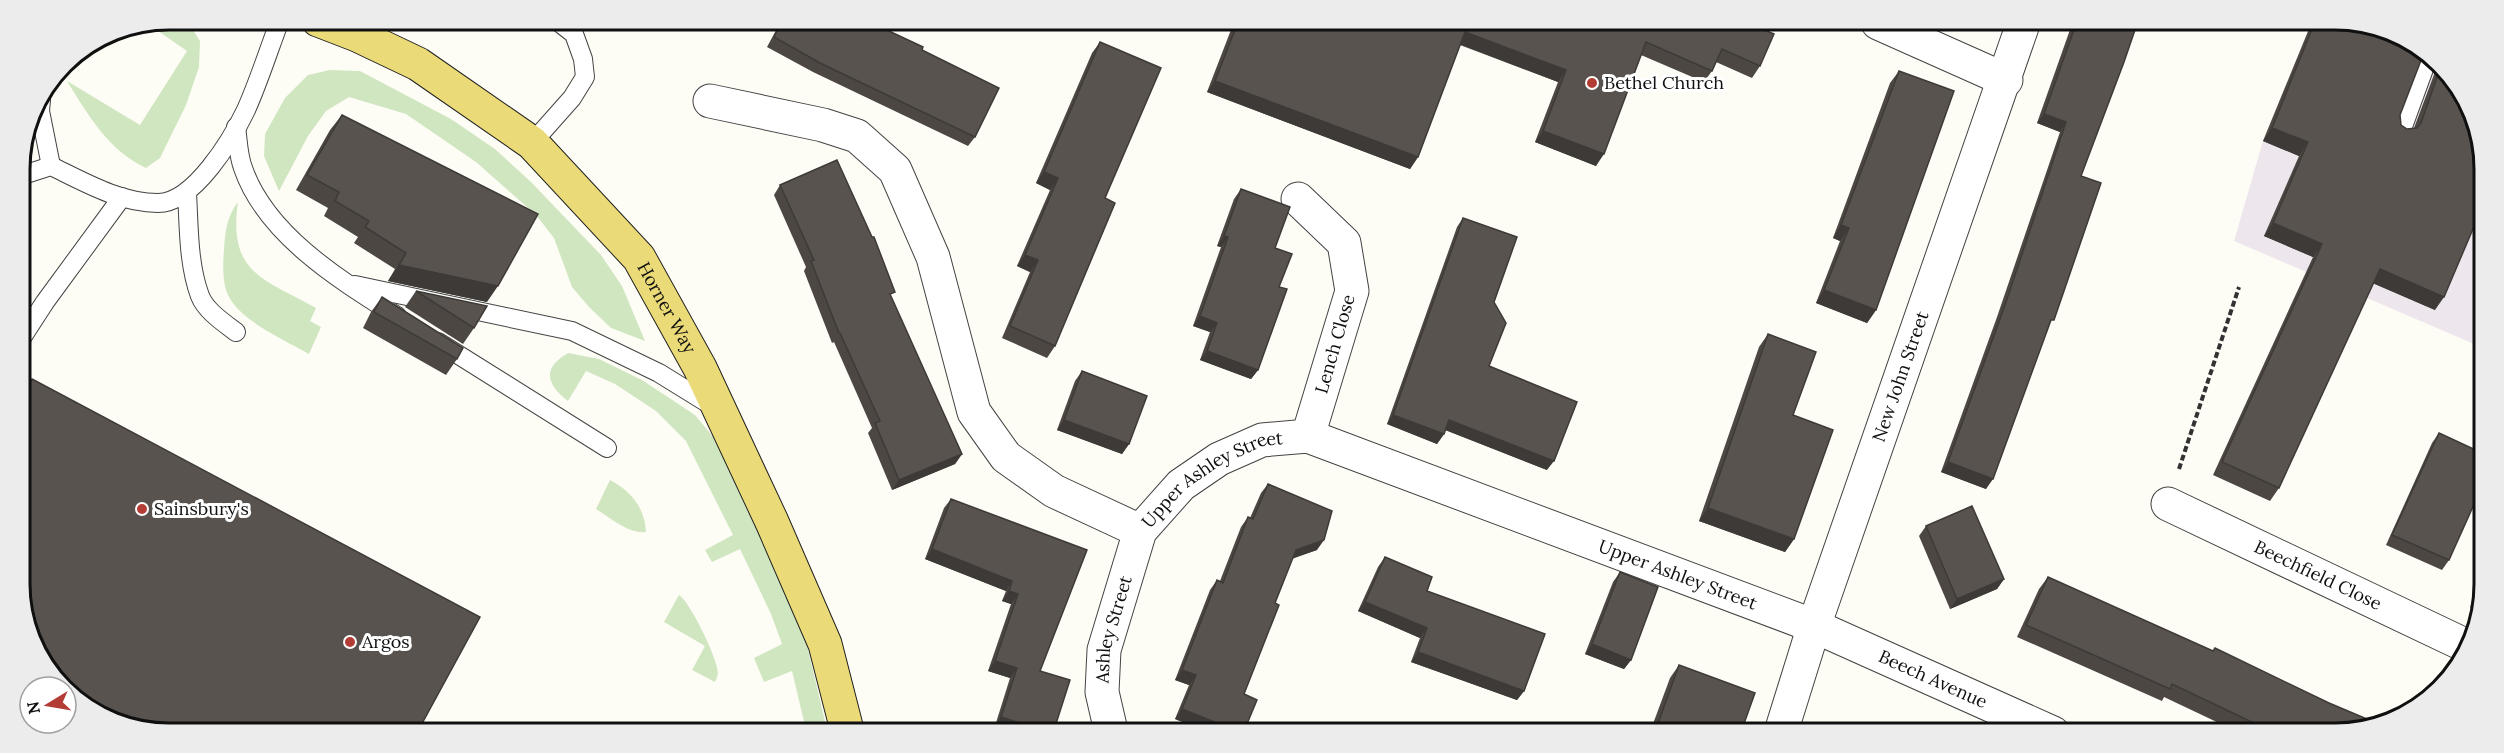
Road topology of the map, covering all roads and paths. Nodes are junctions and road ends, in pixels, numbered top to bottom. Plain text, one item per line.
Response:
1 (276, 30) edge
2 (344, 30) edge
3 (575, 30) edge
4 (1894, 30) edge
5 (2022, 30) edge
6 (2426, 63) edge
7 (2006, 80) junction
8 (710, 101) dead end
9 (41, 116) edge
10 (236, 127) junction
11 (2401, 132) edge
12 (532, 143) junction
13 (51, 166) junction
14 (30, 173) edge
15 (187, 193) junction
16 (122, 197) junction
17 (1298, 199) dead end
18 (344, 282) junction
19 (2239, 287) dead end
20 (30, 325) edge
21 (236, 332) dead end
22 (718, 410) junction
23 (1308, 436) junction
24 (606, 448) dead end
25 (2168, 504) joint
26 (1140, 531) junction
27 (1814, 626) junction
28 (2461, 643) edge
29 (845, 723) edge
30 (1109, 723) edge
31 (1784, 723) edge
32 (2031, 723) edge

1 - 10 lane
2 - 12 main road, Horner Way
3 - 12 lane
4 - 7 street
5 - 7 street, New John Street
6 - 11 lane
7 - 27 street, New John Street
8 - 26 street, Upper Ashley Street
9 - 13 lane
10 - 15 lane
10 - 18 lane
12 - 22 main road, Horner Way
13 - 14 lane
13 - 16 lane
15 - 16 lane
15 - 21 lane
16 - 20 lane
17 - 23 street, Lench Close
18 - 22 lane
18 - 24 lane
19 - 25 path
22 - 29 main road, Horner Way
23 - 26 street, Upper Ashley Street
23 - 27 street, Upper Ashley Street
25 - 28 street, Beechfield Close
26 - 30 street, Ashley Street
27 - 31 street, New John Street
27 - 32 street, Beech Avenue

